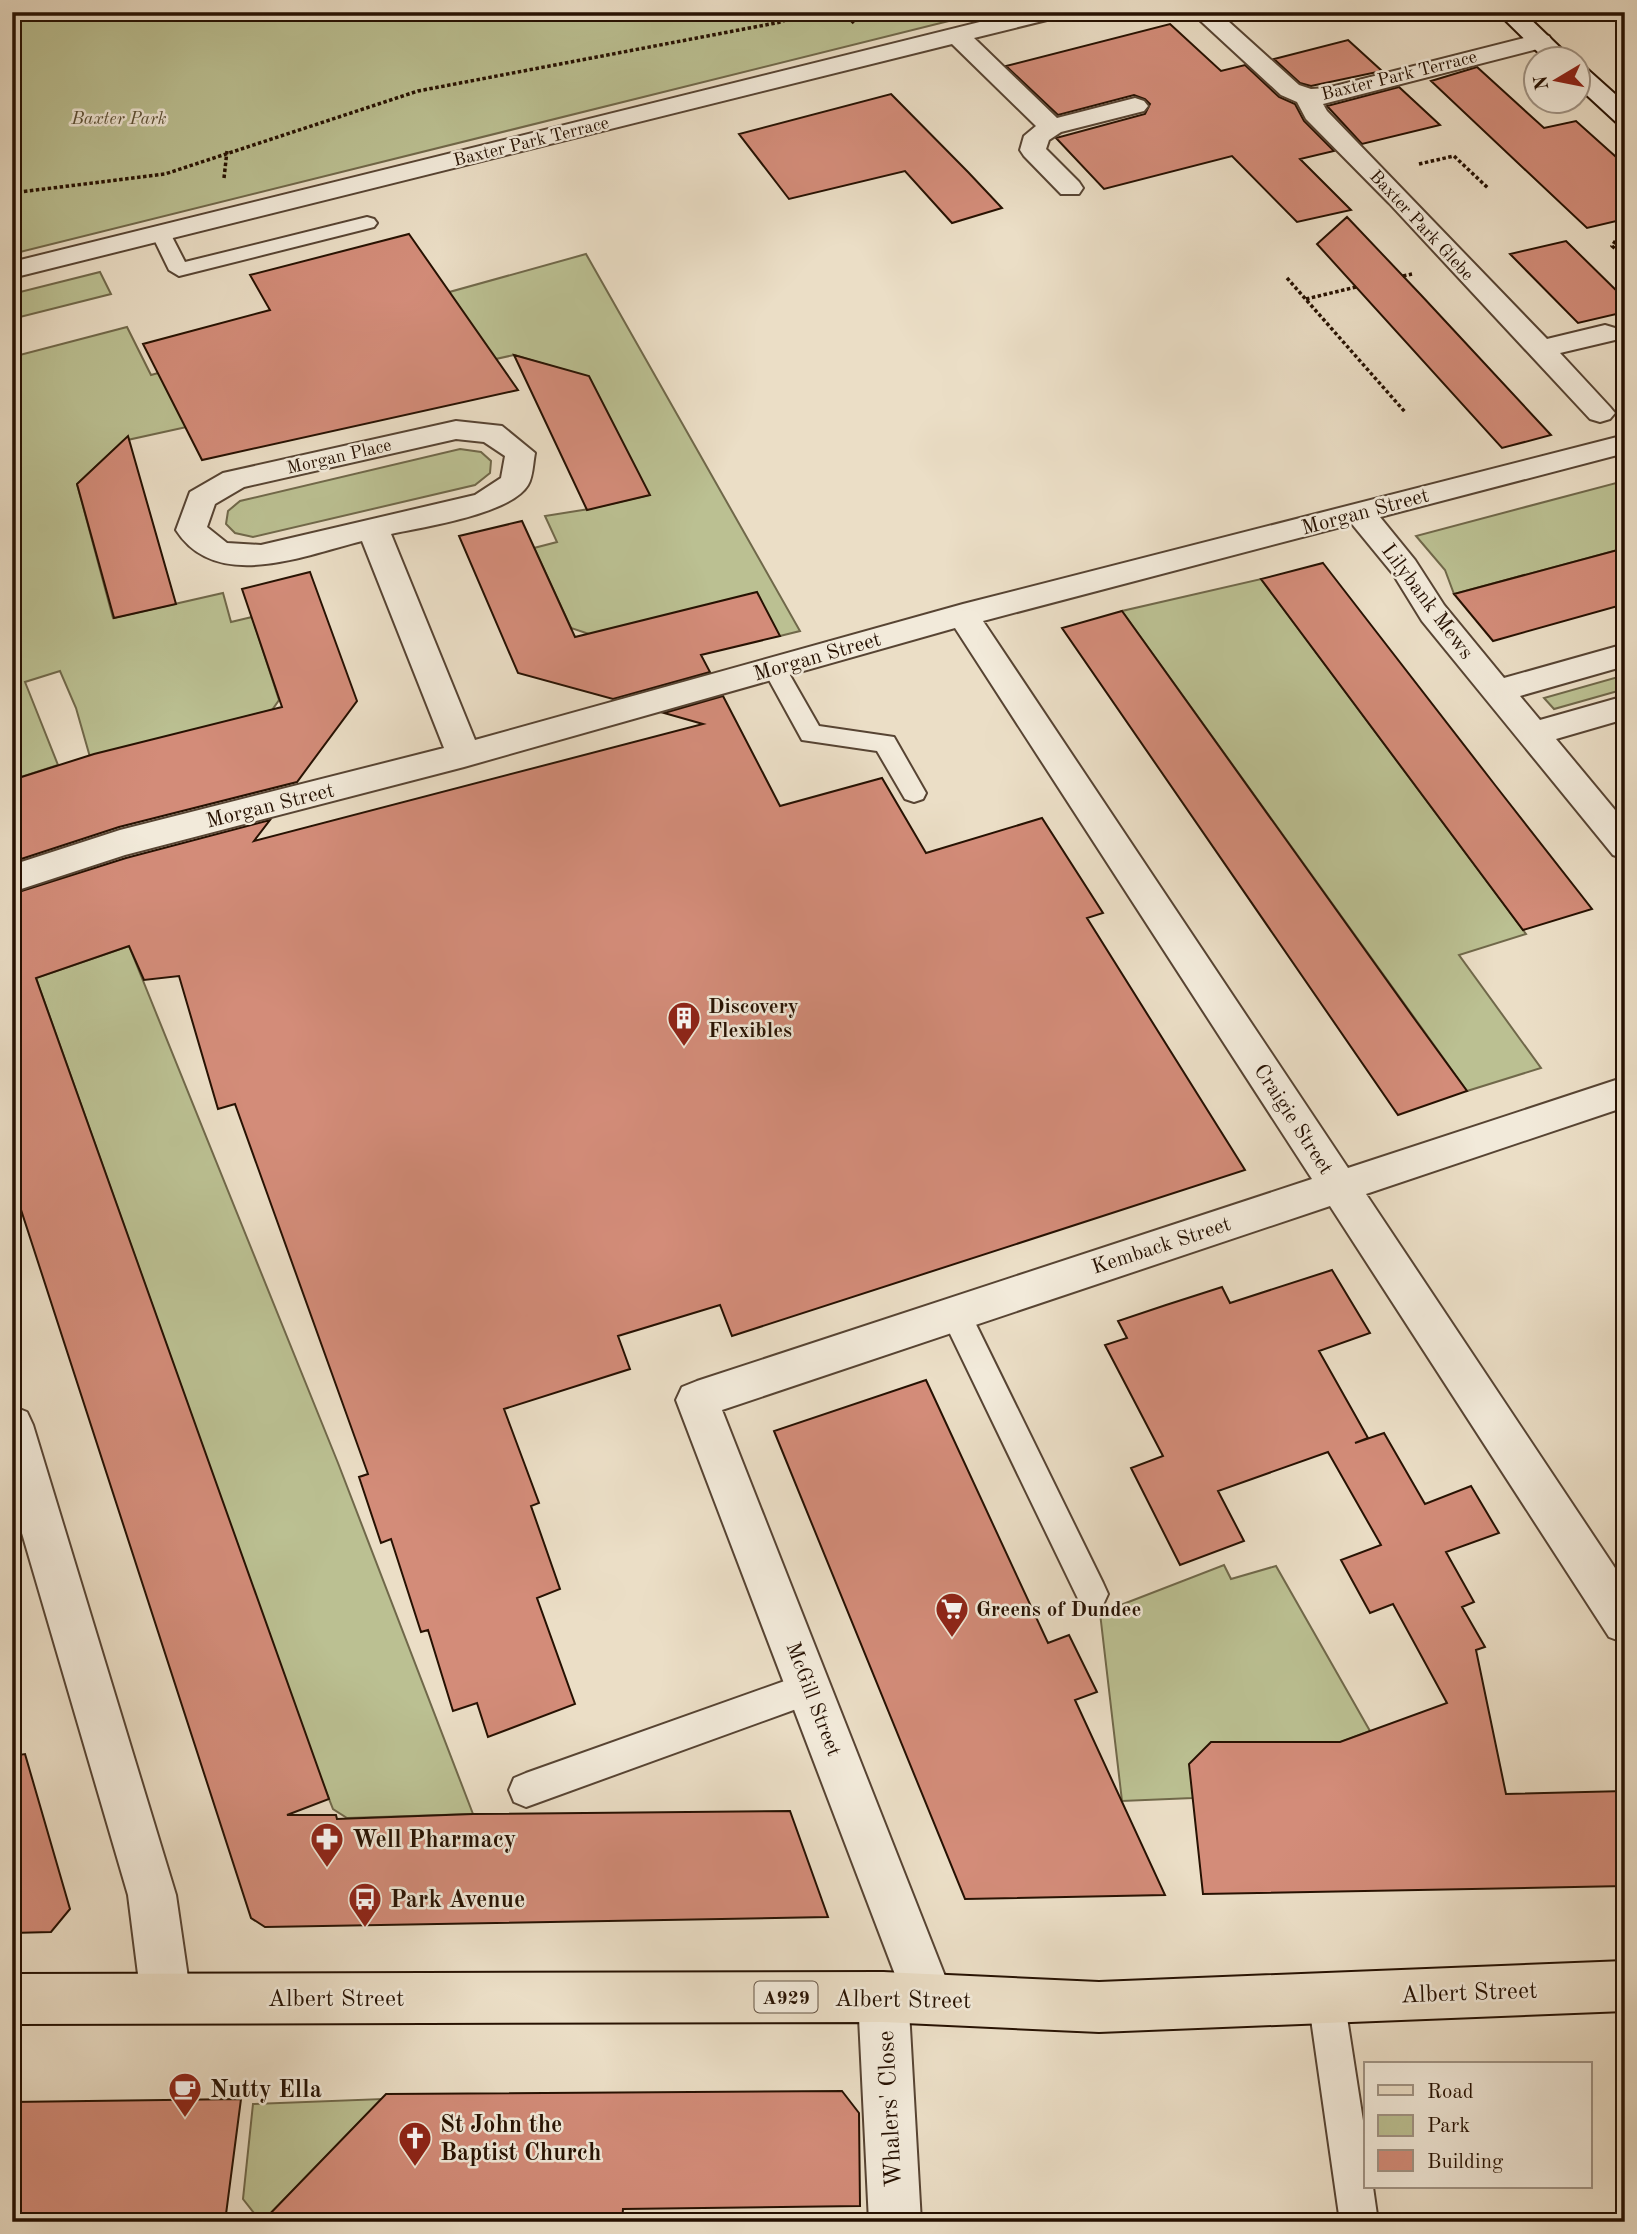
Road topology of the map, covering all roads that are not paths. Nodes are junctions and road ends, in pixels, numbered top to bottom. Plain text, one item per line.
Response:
1 (1050, 12) edge
2 (1203, 12) edge
3 (1509, 12) edge
4 (958, 36) junction
5 (1540, 41) junction
6 (1546, 46) edge
7 (1592, 85) edge
8 (1308, 97) junction
9 (1135, 106) dead end
10 (1620, 106) edge
11 (1052, 127) junction
12 (1070, 188) dead end
13 (367, 223) dead end
14 (161, 233) junction
15 (12, 270) edge
16 (1605, 334) dead end
17 (1541, 349) junction
18 (1600, 413) dead end
19 (1625, 444) edge
20 (1359, 512) junction
21 (373, 529) junction
22 (963, 615) junction
23 (1625, 655) edge
24 (775, 669) junction
25 (1497, 691) junction
26 (1625, 707) edge
27 (1533, 734) junction
28 (464, 755) junction
29 (914, 793) dead end
30 (1625, 846) edge
31 (12, 879) edge
32 (1625, 1092) edge
33 (1338, 1185) junction
34 (955, 1313) junction
35 (697, 1399) joint
36 (12, 1425) edge
37 (1092, 1594) dead end
38 (1619, 1603) edge
39 (810, 1688) junction
40 (526, 1790) dead end
41 (1625, 1986) edge
42 (12, 1998) edge
43 (166, 1998) junction
44 (906, 1998) junction
45 (1326, 1998) junction
46 (895, 2222) edge
47 (1359, 2222) edge

1 - 4 street, Baxter Park Terrace
2 - 8 street, Baxter Park Terrace
3 - 5 street
4 - 11 street
4 - 14 street, Baxter Park Terrace
5 - 6 street
5 - 8 street, Baxter Park Terrace
7 - 10 street
8 - 17 street, Baxter Park Glebe
9 - 11 street
11 - 12 street
13 - 14 lane
14 - 15 street, Baxter Park Terrace
16 - 17 street
17 - 18 street, Baxter Park Glebe
19 - 20 street, Morgan Street
20 - 22 street, Morgan Street
20 - 25 street, Lilybank Mews
21 - 21 street, Morgan Place
21 - 28 street
22 - 24 street, Morgan Street
22 - 33 street, Craigie Street
23 - 25 street
24 - 28 street, Morgan Street
24 - 29 lane
25 - 27 street, Lilybank Mews
26 - 27 street
27 - 30 street, Lilybank Mews
28 - 31 street, Morgan Street
32 - 33 street, Kemback Street
33 - 34 street, Kemback Street
33 - 38 street, Craigie Street
34 - 35 street, Kemback Street
34 - 37 lane
35 - 39 street, McGill Street
36 - 43 street
39 - 40 lane
39 - 44 street, McGill Street
41 - 45 main road, Albert Street / A929
42 - 43 main road, Albert Street / A929
43 - 44 main road, Albert Street / A929
44 - 45 main road, Albert Street / A929
44 - 46 street, Whalers' Close
45 - 47 lane

